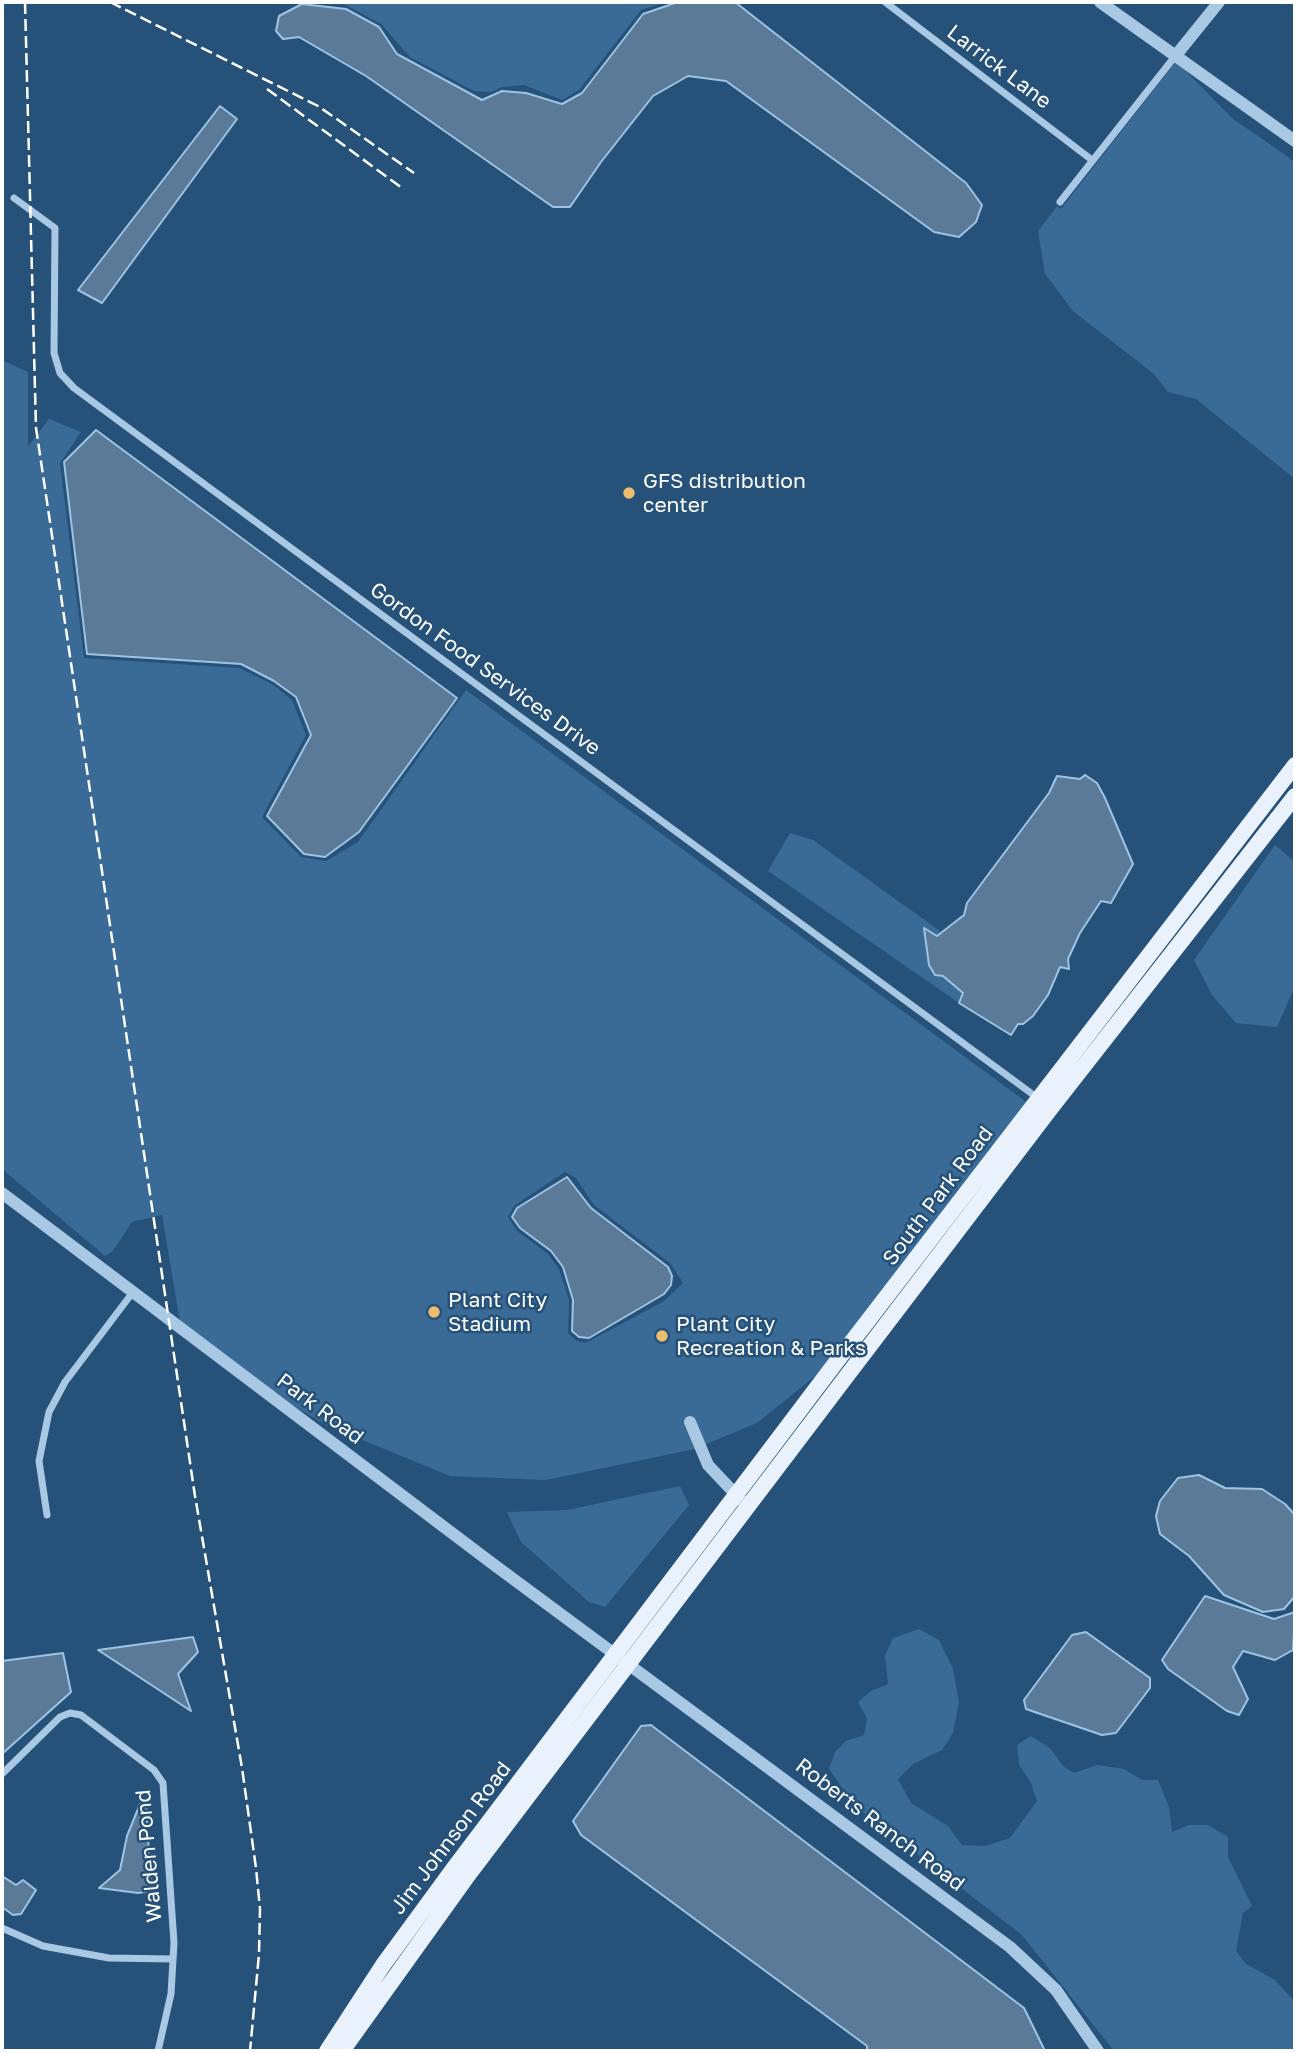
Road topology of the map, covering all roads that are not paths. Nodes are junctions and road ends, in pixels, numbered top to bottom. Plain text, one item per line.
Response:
1 (885, 2) edge
2 (1100, 2) edge
3 (1219, 2) edge
4 (1177, 54) junction
5 (1295, 141) edge
6 (1092, 160) junction
7 (14, 198) dead end
8 (1060, 202) dead end
9 (1295, 765) edge
10 (1295, 796) edge
11 (1045, 1103) junction
12 (2, 1193) edge
13 (955, 1222) junction
14 (133, 1292) junction
15 (690, 1422) dead end
16 (743, 1502) junction
17 (47, 1515) dead end
18 (622, 1659) junction
19 (536, 1759) junction
20 (2, 1774) edge
21 (467, 1878) junction
22 (2, 1928) edge
23 (173, 1959) junction
24 (158, 2051) edge
25 (327, 2051) edge
26 (342, 2051) edge
27 (1098, 2051) edge

1 - 6 street, Larrick Lane
2 - 4 street
3 - 4 street
4 - 5 street
4 - 6 street
6 - 8 street
7 - 11 street, Gordon Food Services Drive
9 - 11 main road, South Park Road
10 - 11 main road, South Park Road
11 - 13 main road, South Park Road
12 - 14 street, Park Road
13 - 16 main road, South Park Road
13 - 16 main road, South Park Road
14 - 17 street
14 - 18 street, Park Road
15 - 16 street
16 - 18 main road, South Park Road
16 - 18 main road, South Park Road
18 - 19 main road, Jim Johnson Road
18 - 21 main road, Jim Johnson Road
18 - 27 street, Roberts Ranch Road
19 - 21 main road
19 - 25 main road, Jim Johnson Road
20 - 23 street, Walden Pond
21 - 26 main road, Jim Johnson Road
22 - 23 street
23 - 24 street, Walden Pond

